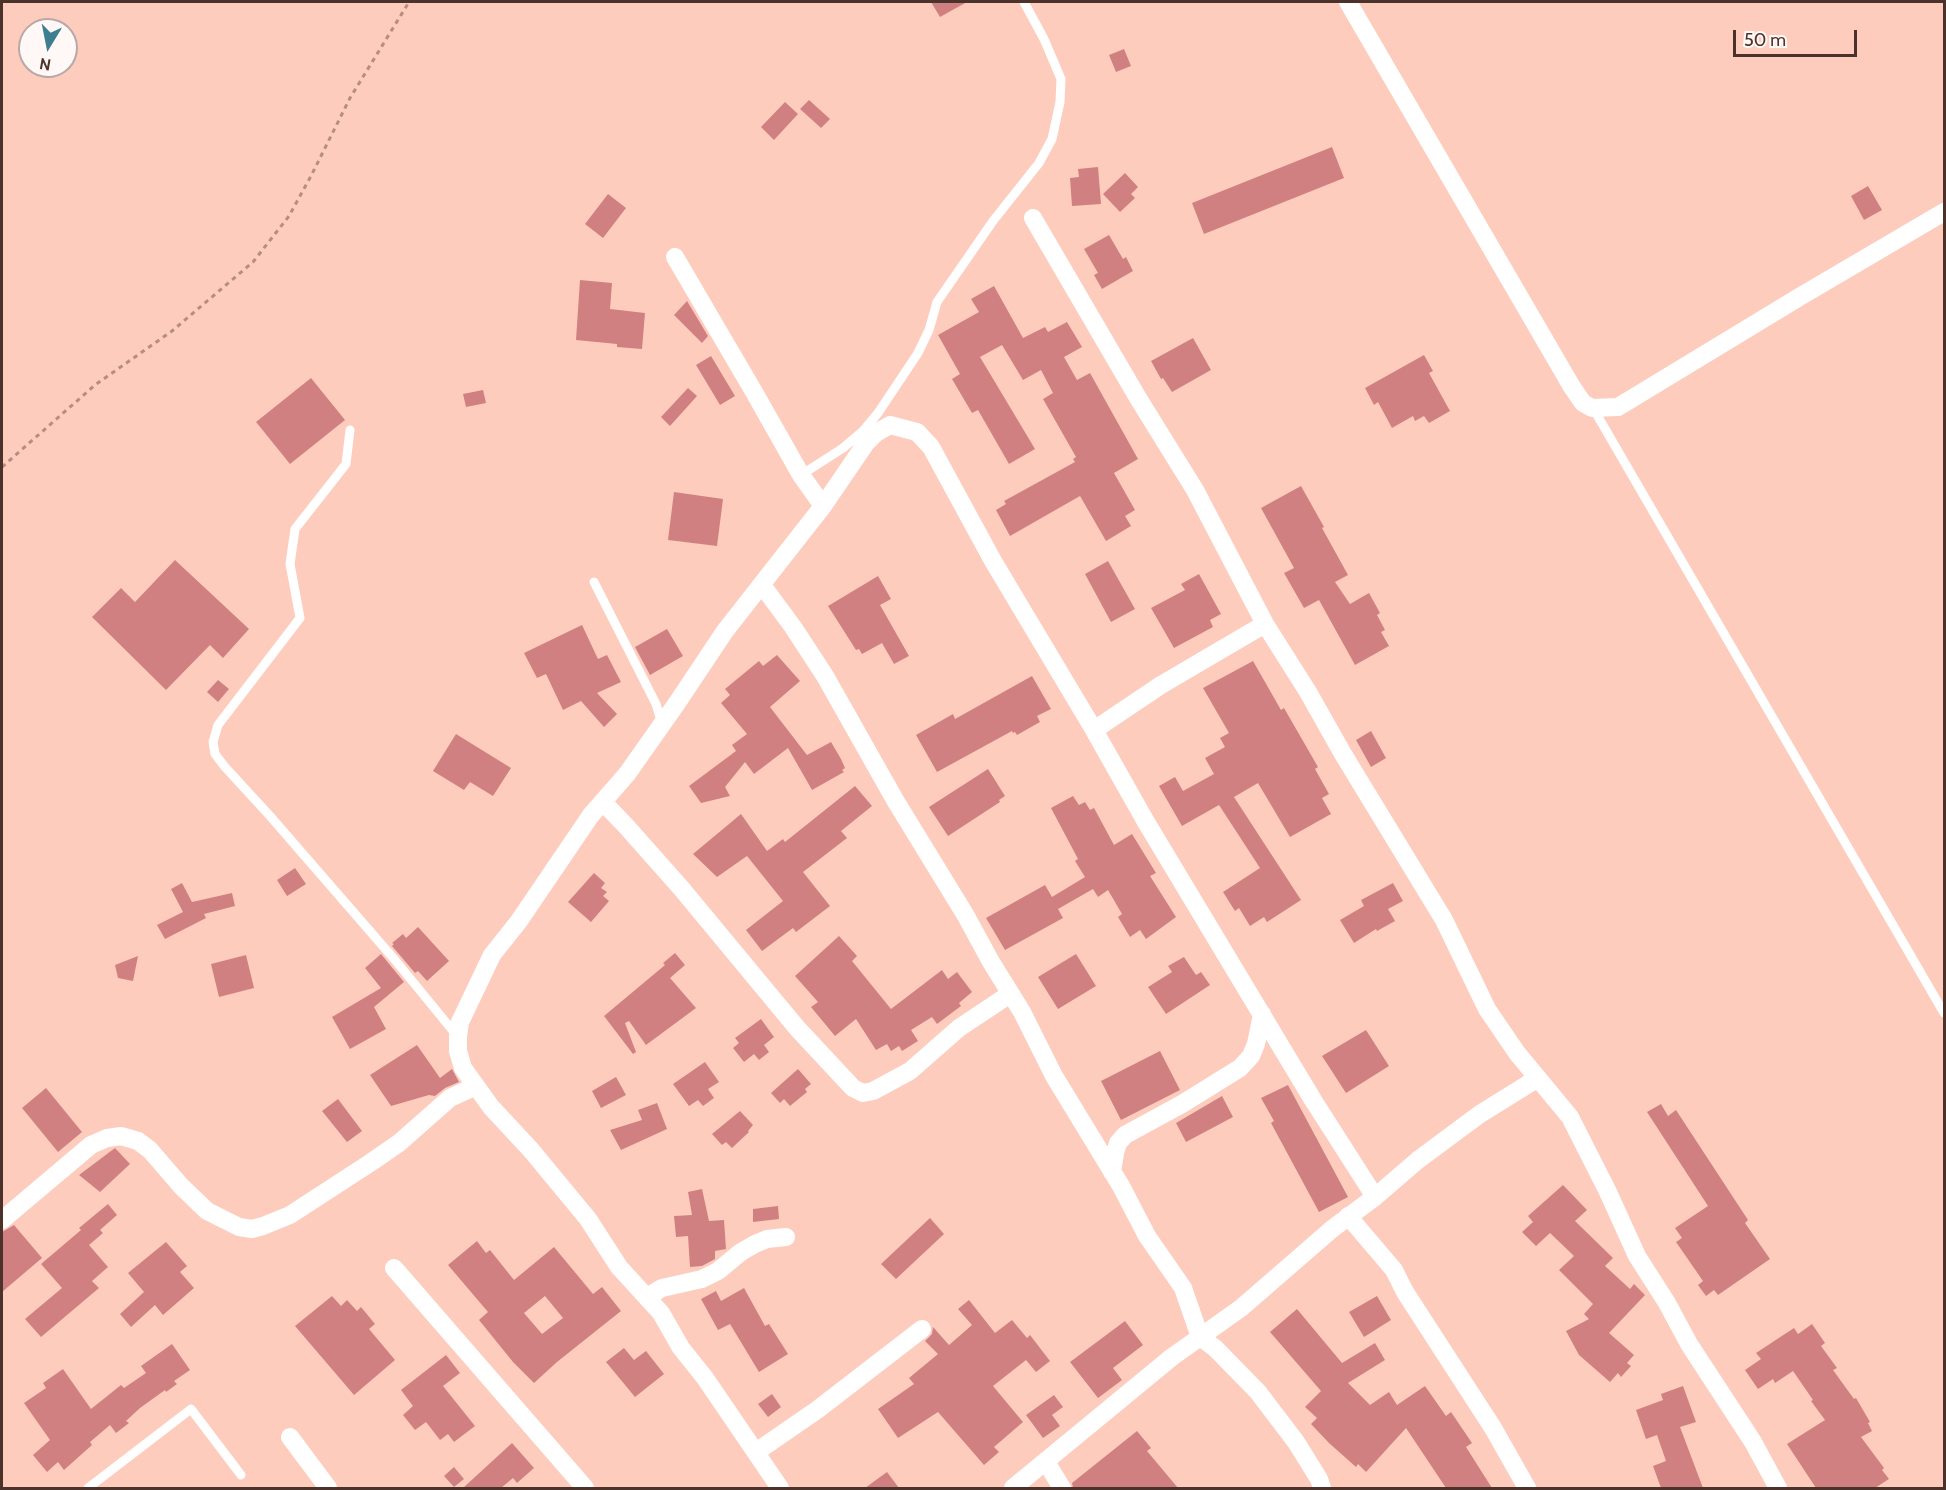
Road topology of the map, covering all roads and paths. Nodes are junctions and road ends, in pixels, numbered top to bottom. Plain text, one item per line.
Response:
1 (409, 2) edge
2 (1024, 2) edge
3 (1348, 2) edge
4 (1944, 212) edge
5 (1034, 218) dead end
6 (675, 257) dead end
7 (1592, 408) junction
8 (350, 430) dead end
9 (2, 467) edge
10 (801, 475) junction
11 (823, 506) junction
12 (594, 582) dead end
13 (762, 585) junction
14 (1265, 624) junction
15 (662, 724) junction
16 (1094, 730) junction
17 (603, 802) junction
18 (1010, 994) junction
19 (1944, 1013) edge
20 (1262, 1014) junction
21 (458, 1036) junction
22 (1538, 1078) junction
23 (476, 1086) junction
24 (1112, 1172) junction
25 (1375, 1197) junction
26 (1348, 1216) junction
27 (2, 1220) edge
28 (786, 1237) dead end
29 (394, 1268) dead end
30 (648, 1297) junction
31 (922, 1329) dead end
32 (1200, 1337) junction
33 (290, 1437) dead end
34 (756, 1452) junction
35 (1046, 1462) junction
36 (240, 1474) dead end
37 (772, 1487) edge
38 (88, 1488) edge
39 (328, 1488) edge
40 (585, 1488) edge
41 (1013, 1488) edge
42 (1062, 1488) edge
43 (1322, 1488) edge
44 (1527, 1488) edge
45 (1778, 1488) edge

1 - 9 path
2 - 10 lane
3 - 7 street
4 - 7 street
5 - 14 street
6 - 10 street
7 - 19 lane
8 - 21 lane
10 - 11 street
11 - 13 street
11 - 16 street
12 - 15 lane
13 - 15 street
13 - 18 street
14 - 16 street
14 - 22 street
15 - 17 street
16 - 20 street
17 - 18 street
17 - 21 street
18 - 24 street
20 - 24 street
20 - 25 street
21 - 23 street
22 - 25 street
22 - 45 street
23 - 27 street
23 - 30 street
24 - 32 street
25 - 26 street
26 - 32 street
26 - 44 street
28 - 30 street
29 - 40 street
30 - 34 street
31 - 34 street
32 - 35 street
32 - 43 street
33 - 39 street
34 - 37 street
35 - 41 street
35 - 42 street
36 - 38 lane

